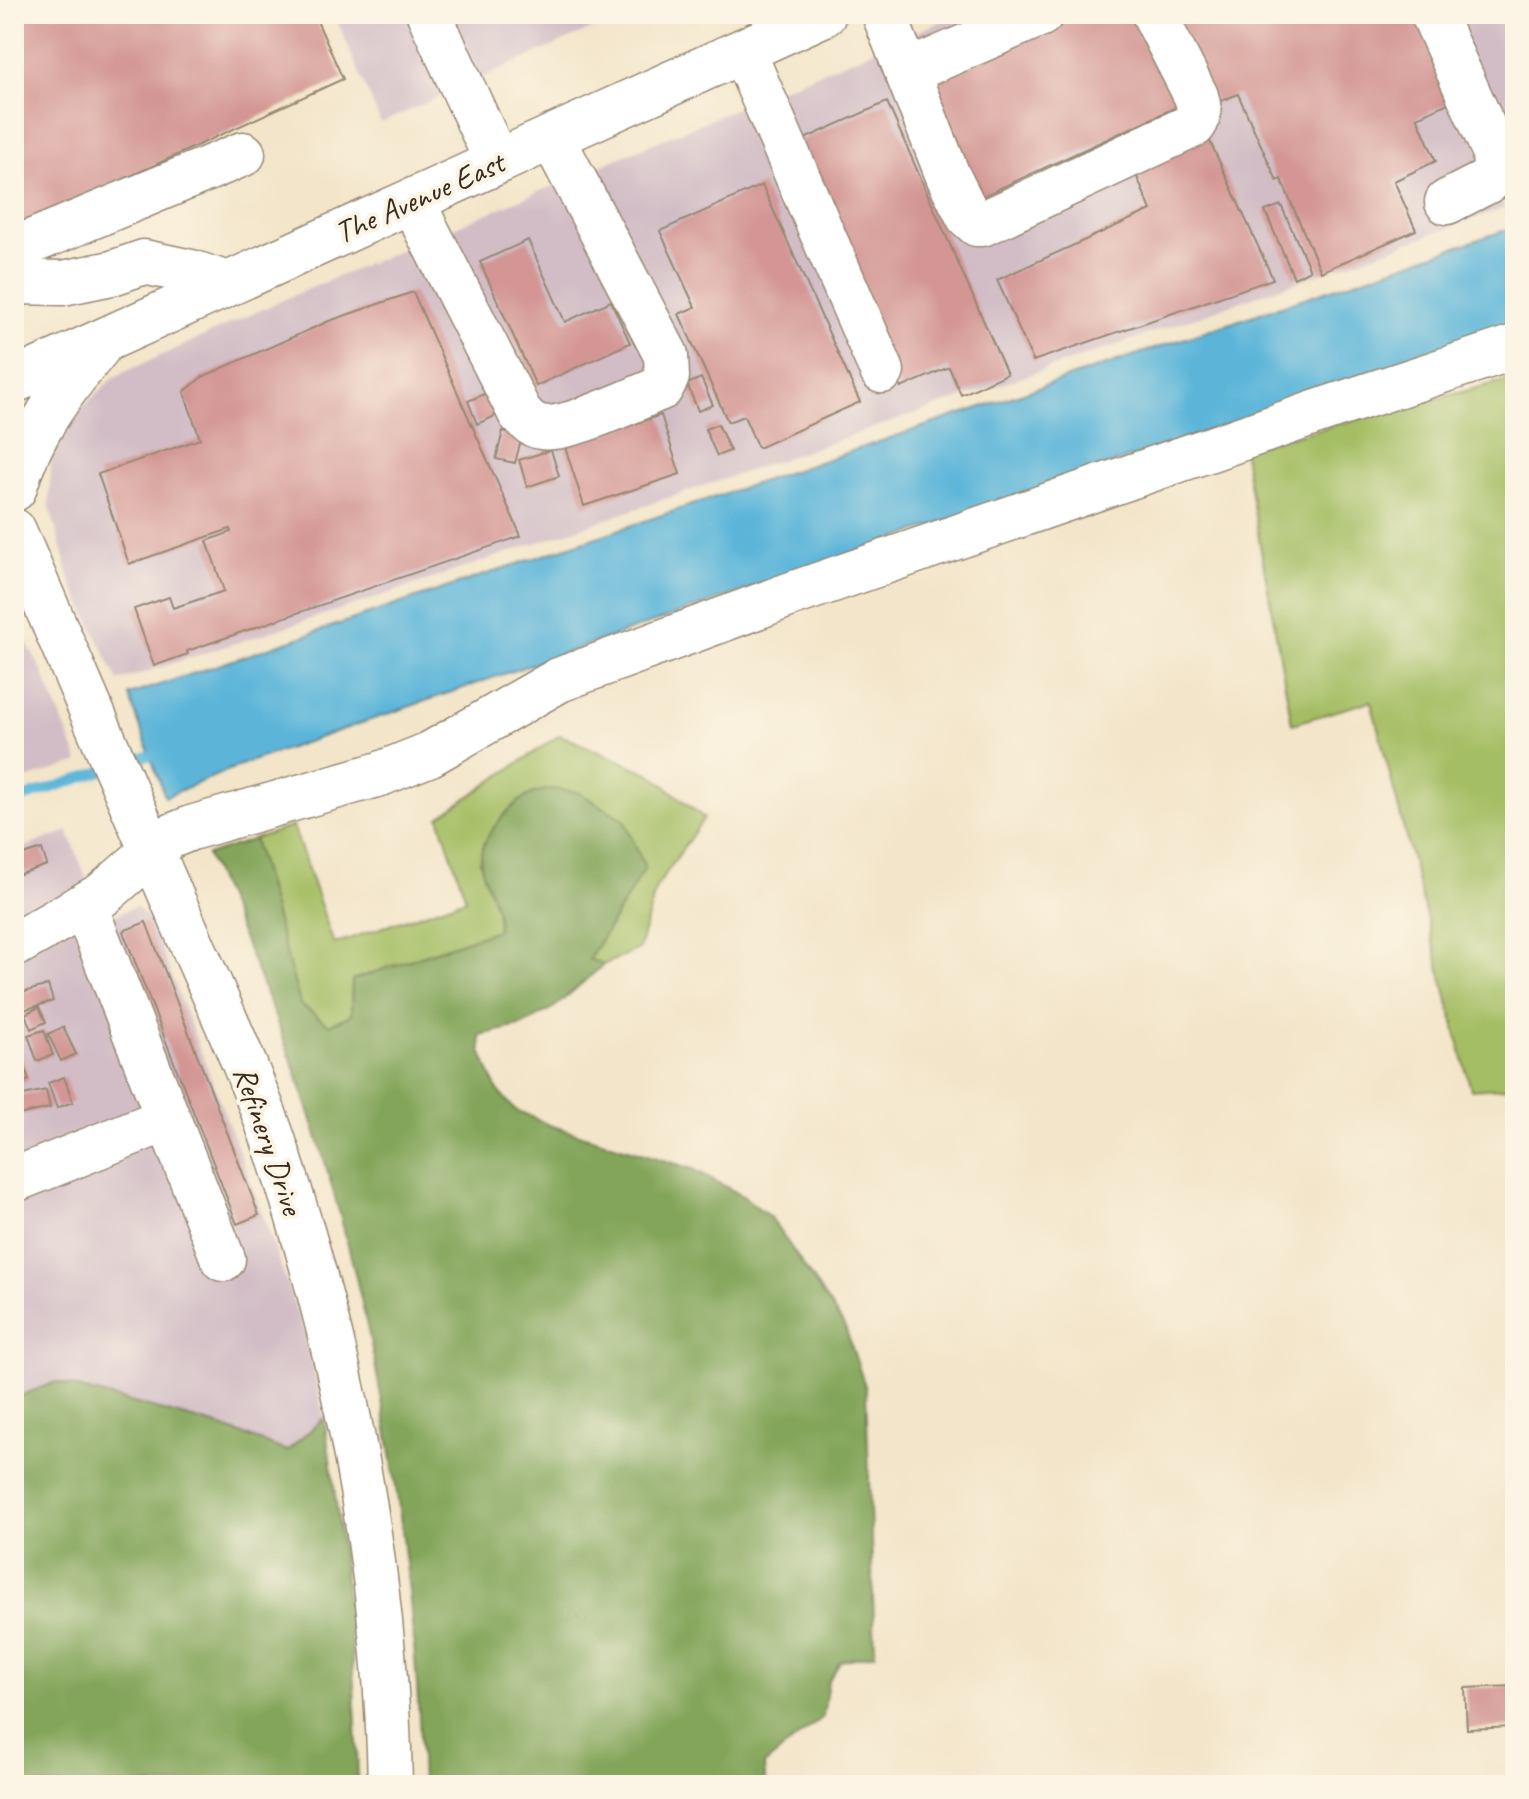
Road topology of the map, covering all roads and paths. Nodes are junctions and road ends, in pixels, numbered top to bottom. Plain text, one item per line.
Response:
1 (429, 14) edge
2 (824, 14) edge
3 (884, 14) edge
4 (1041, 14) edge
5 (1154, 14) edge
6 (1433, 14) edge
7 (761, 33) edge
8 (907, 72) junction
9 (552, 137) junction
10 (243, 154) dead end
11 (497, 162) junction
12 (412, 201) junction
13 (1447, 202) dead end
14 (14, 249) edge
15 (14, 282) edge
16 (228, 284) junction
17 (104, 340) junction
18 (1515, 347) edge
19 (882, 371) dead end
20 (14, 381) edge
21 (14, 489) edge
22 (14, 531) edge
23 (145, 832) junction
24 (85, 906) junction
25 (14, 945) edge
26 (167, 1119) junction
27 (14, 1180) edge
28 (223, 1259) dead end
29 (390, 1785) edge

1 - 11 street
2 - 7 street, The Avenue East
3 - 8 street
4 - 8 street
5 - 8 street
6 - 13 street
7 - 9 street, The Avenue East
7 - 19 street
9 - 11 street, The Avenue East
9 - 12 street
10 - 14 street
11 - 12 street, The Avenue East
12 - 16 street, The Avenue East
15 - 16 street
16 - 17 street, The Avenue East
17 - 20 street, The Avenue East
17 - 21 street
18 - 23 street
22 - 23 street, Refinery Drive
23 - 24 street
23 - 29 street, Refinery Drive
24 - 25 street
24 - 26 street
26 - 27 street
26 - 28 street

